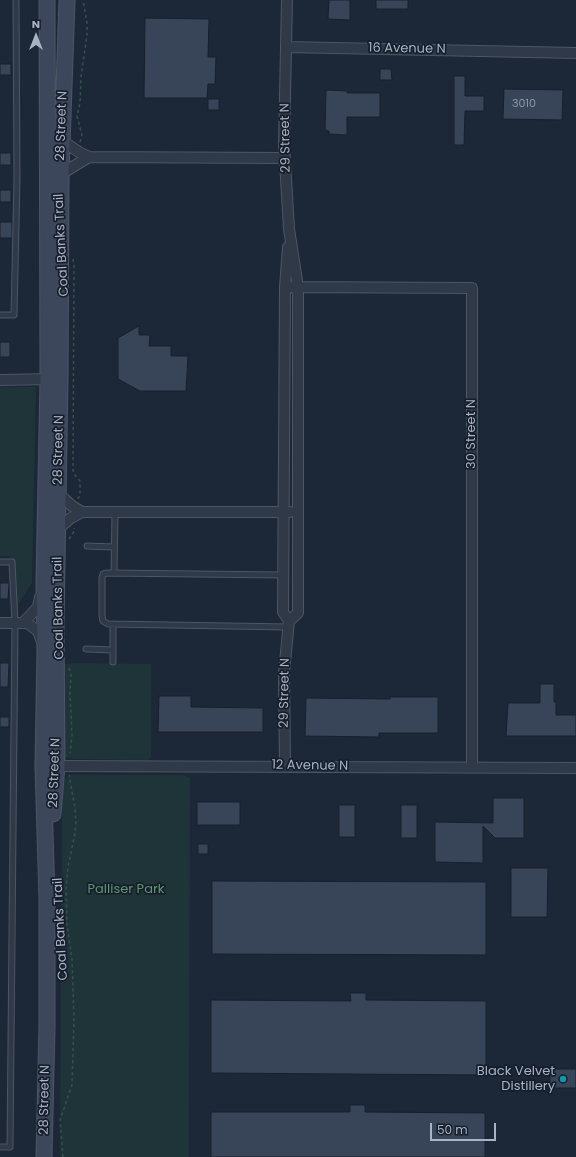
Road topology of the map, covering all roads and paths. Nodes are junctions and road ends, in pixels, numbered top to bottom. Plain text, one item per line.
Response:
1 (16, 0) edge
2 (47, 0) edge
3 (67, 0) edge
4 (83, 0) edge
5 (287, 0) edge
6 (286, 47) junction
7 (576, 53) edge
8 (61, 140) junction
9 (75, 149) junction
10 (90, 157) junction
11 (285, 158) junction
12 (61, 174) junction
13 (289, 229) junction
14 (73, 257) dead end
15 (285, 287) junction
16 (298, 287) junction
17 (0, 315) edge
18 (54, 379) junction
19 (0, 380) edge
20 (58, 492) junction
21 (72, 506) junction
22 (82, 512) junction
23 (115, 512) junction
24 (284, 512) junction
25 (298, 512) junction
26 (71, 518) junction
27 (58, 529) junction
28 (69, 540) dead end
29 (87, 546) dead end
30 (114, 547) junction
31 (0, 562) edge
32 (114, 573) junction
33 (284, 575) junction
34 (44, 582) junction
35 (0, 622) edge
36 (19, 622) junction
37 (113, 624) junction
38 (289, 624) junction
39 (86, 649) dead end
40 (113, 650) junction
41 (45, 652) junction
42 (113, 662) dead end
43 (68, 664) dead end
44 (56, 766) junction
45 (285, 766) junction
46 (472, 768) junction
47 (576, 768) edge
48 (0, 1147) edge
49 (44, 1157) edge
50 (64, 1157) edge

1 - 17 lane
2 - 18 main road, 28 Street N
3 - 8 main road, 28 Street N
4 - 9 path
5 - 6 street
6 - 7 street, 16 Avenue N
6 - 11 street, 29 Street N
8 - 9 street
8 - 12 main road, 28 Street N
9 - 10 street
10 - 11 street
10 - 12 street
11 - 13 street, 29 Street N
12 - 18 main road, 28 Street N
13 - 15 street
13 - 16 street
14 - 21 path, Coal Banks Trail
15 - 16 street, 30 Street N
15 - 24 street
16 - 25 street
16 - 46 street, 30 Street N
18 - 19 street
18 - 20 main road, 28 Street N
18 - 34 main road, 28 Street N
20 - 21 street
20 - 27 main road, 28 Street N
21 - 22 street
22 - 23 street
22 - 26 street
23 - 24 street
23 - 30 lane
24 - 25 street
24 - 33 street
25 - 38 street
26 - 27 street
26 - 28 path, Coal Banks Trail
27 - 44 main road, 28 Street N
29 - 30 lane
30 - 32 lane
31 - 36 lane
32 - 33 lane
32 - 37 lane
33 - 38 street
34 - 36 street
34 - 41 main road, 28 Street N
35 - 36 street
36 - 41 street
36 - 48 lane
37 - 38 lane
37 - 40 lane
38 - 45 street, 29 Street N
39 - 40 lane
40 - 42 lane
41 - 44 main road, 28 Street N
43 - 44 path, Coal Banks Trail
44 - 45 street, 12 Avenue N
44 - 49 main road, 28 Street N
44 - 50 path, Coal Banks Trail
45 - 46 street, 12 Avenue N
46 - 47 street, 12 Avenue N

